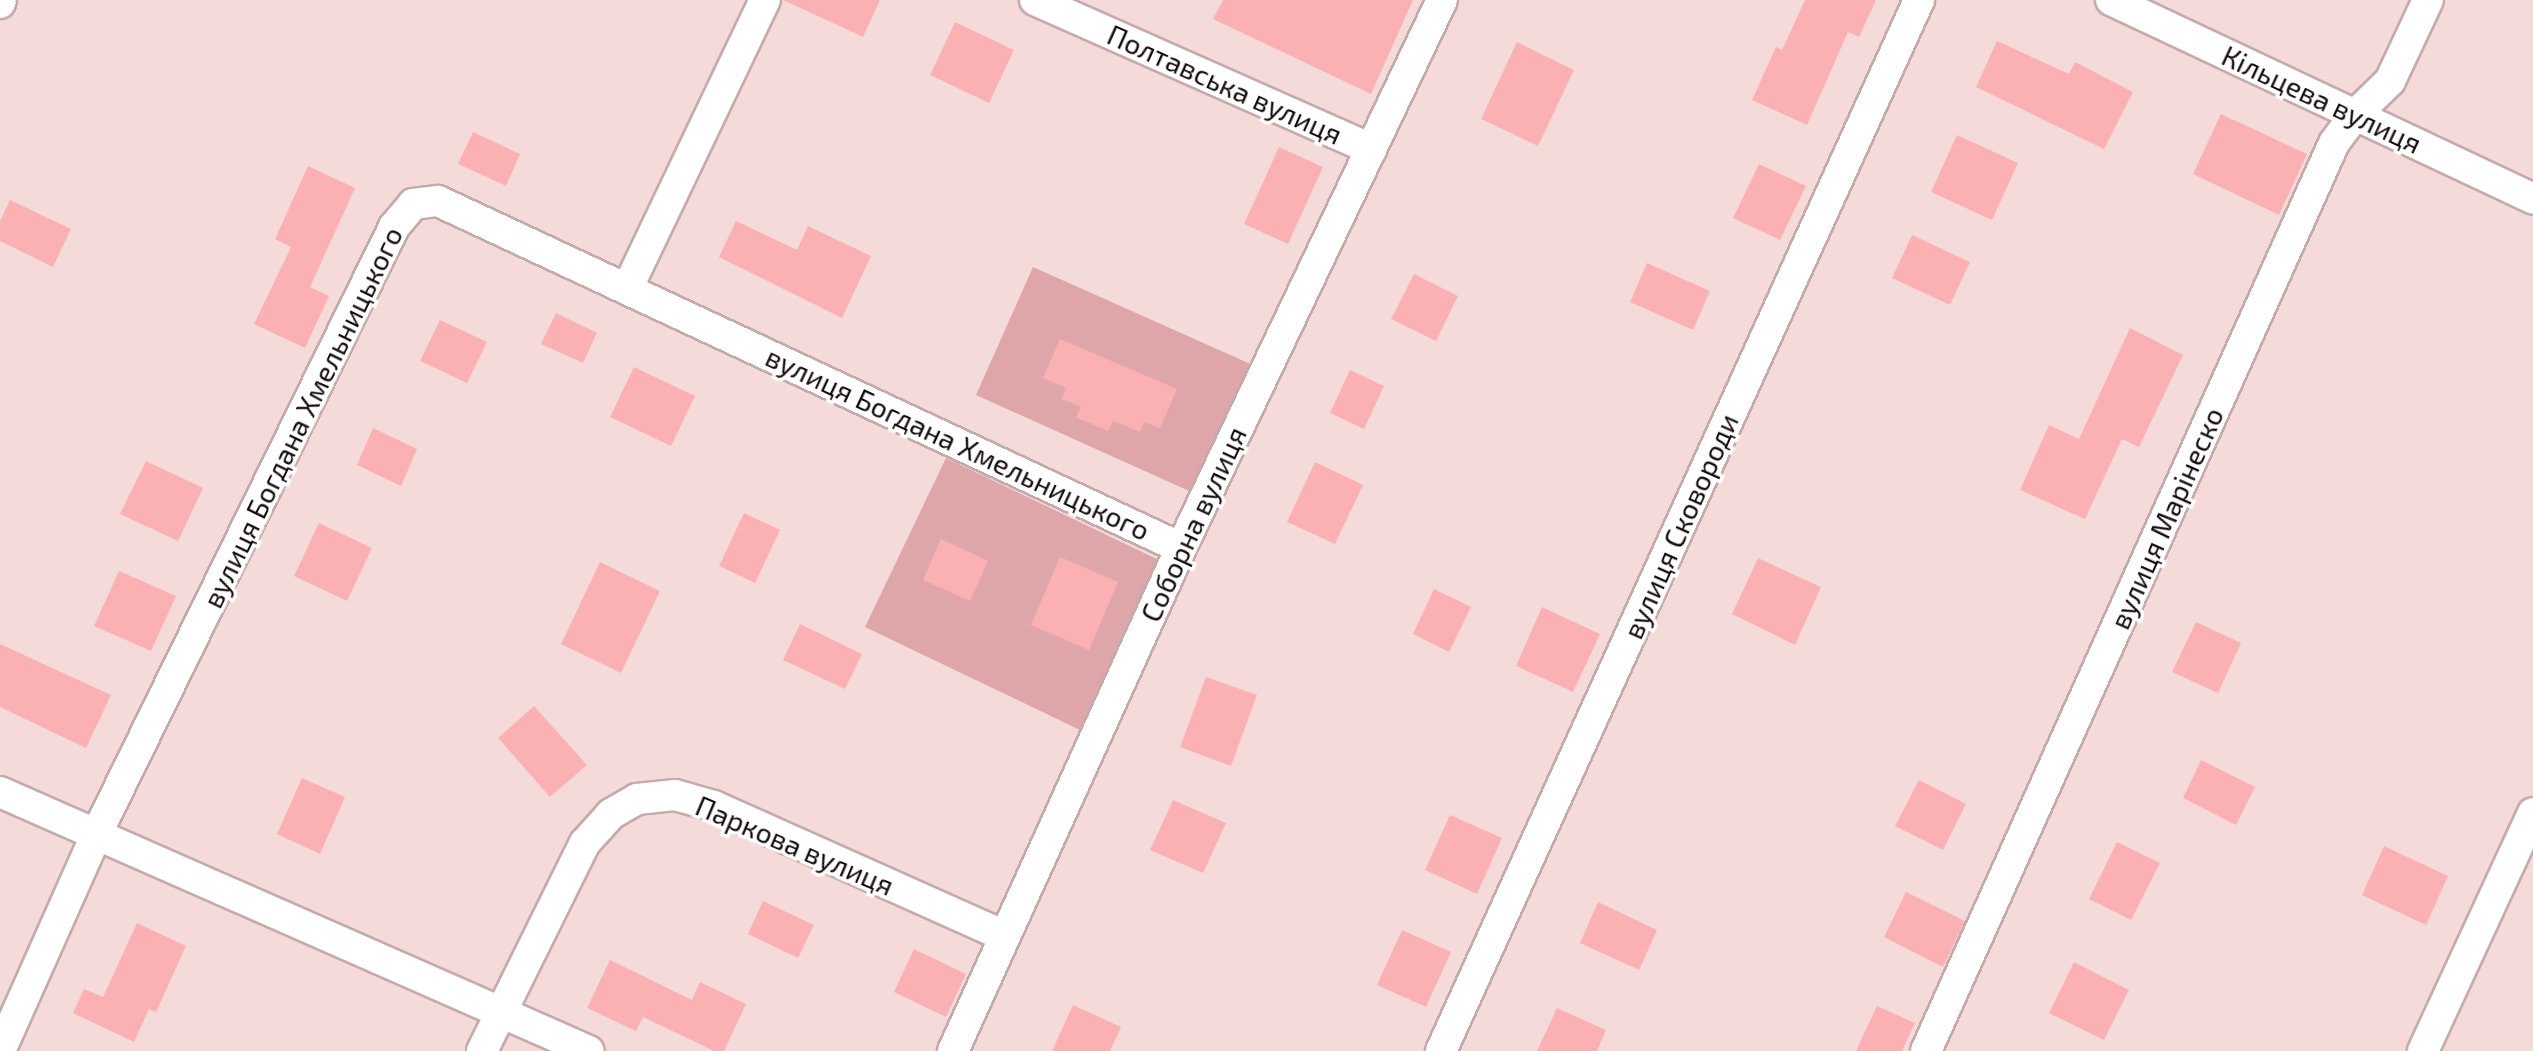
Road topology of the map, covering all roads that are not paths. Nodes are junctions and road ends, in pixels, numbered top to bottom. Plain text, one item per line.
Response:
1 (765, 0) edge
2 (1035, 0) edge
3 (1442, 0) edge
4 (1919, 0) edge
5 (2111, 0) edge
6 (2428, 0) edge
7 (2355, 115) junction
8 (1371, 149) junction
9 (2533, 199) edge
10 (628, 287) junction
11 (1181, 548) junction
12 (0, 792) edge
13 (2533, 813) edge
14 (96, 835) junction
15 (1004, 936) junction
16 (499, 1011) junction
17 (0, 1051) edge
18 (482, 1051) edge
19 (589, 1051) edge
20 (953, 1051) edge
21 (1441, 1051) edge
22 (1926, 1051) edge
23 (2423, 1051) edge

1 - 10 street
2 - 8 street, Полтавська вулиця
3 - 8 street, Соборна вулиця
4 - 21 street, вулиця Сковороди
5 - 7 street, Кільцева вулиця
6 - 7 street, вулиця Марінеско
7 - 9 street, Кільцева вулиця
7 - 22 street, вулиця Марінеско
8 - 11 street, Соборна вулиця
10 - 11 street, вулиця Богдана Хмельницького
10 - 14 street, вулиця Богдана Хмельницького
11 - 15 street, Соборна вулиця
12 - 14 street
13 - 23 street
14 - 16 street
14 - 17 street, вулиця Богдана Хмельницького
15 - 16 street, Паркова вулиця
15 - 20 street, Соборна вулиця
16 - 18 street, Паркова вулиця
16 - 19 street

